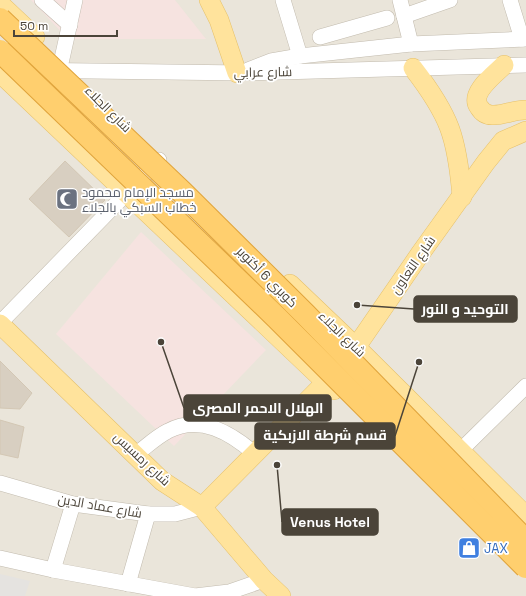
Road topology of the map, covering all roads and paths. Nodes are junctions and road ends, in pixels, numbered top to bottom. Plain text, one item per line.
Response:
1 (42, 0) edge
2 (75, 0) edge
3 (209, 0) edge
4 (283, 0) edge
5 (400, 0) edge
6 (450, 0) edge
7 (510, 0) edge
8 (0, 4) edge
9 (404, 16) junction
10 (387, 18) dead end
11 (0, 20) edge
12 (70, 25) junction
13 (360, 26) junction
14 (320, 37) dead end
15 (524, 39) edge
16 (411, 44) junction
17 (367, 49) junction
18 (0, 52) edge
19 (300, 56) junction
20 (504, 65) junction
21 (526, 65) edge
22 (65, 66) junction
23 (413, 68) junction
24 (0, 72) edge
25 (240, 73) junction
26 (526, 110) edge
27 (523, 135) edge
28 (159, 160) junction
29 (126, 193) junction
30 (462, 197) junction
31 (0, 323) edge
32 (356, 347) junction
33 (326, 382) junction
34 (526, 386) edge
35 (460, 451) junction
36 (254, 454) junction
37 (135, 455) junction
38 (0, 483) edge
39 (73, 504) junction
40 (202, 507) junction
41 (148, 514) junction
42 (526, 516) edge
43 (526, 541) edge
44 (0, 558) edge
45 (526, 567) edge
46 (53, 570) junction
47 (264, 580) junction
48 (526, 580) edge
49 (128, 584) junction
50 (195, 596) edge
51 (281, 596) edge

1 - 12 street
2 - 12 street
3 - 25 main road
4 - 19 street
5 - 9 street
6 - 9 street
7 - 15 street
8 - 22 main road, شارع الجلاء
9 - 16 street
10 - 13 street
11 - 43 highway, كوبري 6 أكتوبر, bridge
12 - 22 street
13 - 14 street
13 - 17 street
15 - 16 street
16 - 17 street
17 - 19 street
18 - 45 highway, كوبري 6 أكتوبر, bridge
19 - 25 street
20 - 21 street, شارع عرابي
20 - 23 street, شارع عرابي
20 - 26 main road
22 - 24 street, شارع عرابي
22 - 25 street, شارع عرابي
22 - 28 main road, شارع الجلاء
23 - 25 street, شارع عرابي
23 - 30 main road
24 - 29 main road
27 - 30 main road, شارع التعاون
28 - 29 street
28 - 32 main road, شارع الجلاء
29 - 31 street
29 - 33 main road
30 - 32 main road, شارع التعاون
31 - 37 main road, شارع رمسيس
32 - 33 main road, شارع التعاون
32 - 35 main road, شارع الجلاء
33 - 36 main road, شارع التعاون
33 - 48 main road
34 - 35 street
35 - 42 main road, شارع الجلاء
36 - 37 street
36 - 40 main road, شارع التعاون
37 - 40 main road, شارع رمسيس
38 - 39 street, شارع عماد الدين
39 - 41 street, شارع عماد الدين
39 - 46 street
40 - 41 street, شارع عماد الدين
40 - 47 main road, شارع رمسيس
41 - 49 street
44 - 46 street
46 - 49 street
47 - 50 street
47 - 51 main road, شارع رمسيس
49 - 50 street

